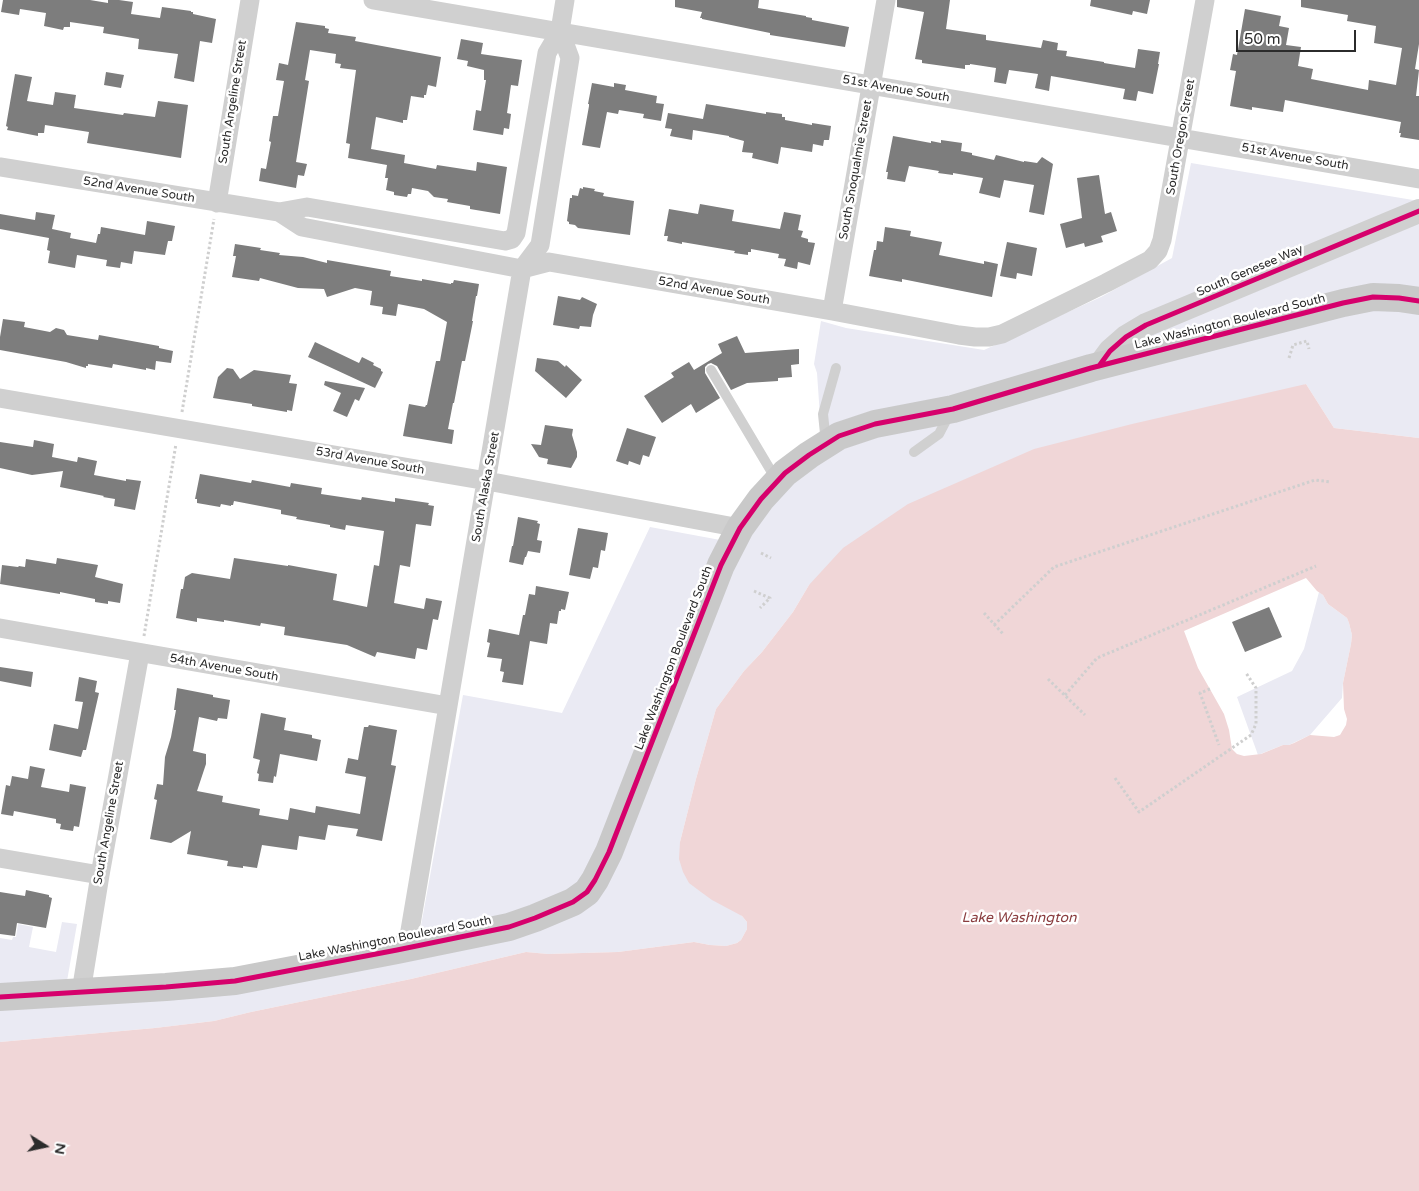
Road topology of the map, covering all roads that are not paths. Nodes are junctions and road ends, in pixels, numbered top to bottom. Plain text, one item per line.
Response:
1 (250, 0) edge
2 (373, 0) edge
3 (565, 0) edge
4 (886, 0) edge
5 (1205, 0) edge
6 (560, 31) junction
7 (870, 85) junction
8 (1181, 138) junction
9 (0, 167) edge
10 (1419, 179) edge
11 (215, 211) junction
12 (1419, 211) edge
13 (279, 212) junction
14 (505, 241) joint
15 (1141, 265) joint
16 (522, 269) junction
17 (1419, 301) edge
18 (832, 311) junction
19 (1099, 366) junction
20 (836, 368) dead end
21 (711, 370) dead end
22 (0, 398) edge
23 (953, 408) junction
24 (826, 444) junction
25 (914, 452) dead end
26 (487, 481) junction
27 (777, 482) junction
28 (740, 528) junction
29 (0, 628) edge
30 (142, 645) junction
31 (448, 706) junction
32 (0, 858) edge
33 (100, 875) junction
34 (407, 948) junction
35 (81, 992) junction
36 (0, 997) edge

1 - 11 street, South Angeline Street
2 - 6 street, 51st Avenue South
3 - 6 street, South Alaska Street
4 - 7 street, South Snoqualmie Street
5 - 8 street, South Oregon Street
6 - 7 street, 51st Avenue South
6 - 14 street, South Alaska Street
6 - 16 street, South Alaska Street
7 - 8 street, 51st Avenue South
7 - 18 street, South Snoqualmie Street
8 - 10 street, 51st Avenue South
8 - 15 street, South Oregon Street
9 - 11 street, 52nd Avenue South
11 - 13 street, 52nd Avenue South
12 - 19 street, South Genesee Way
13 - 14 street, 52nd Avenue South
13 - 16 street, 52nd Avenue South
15 - 18 street, 52nd Avenue South
16 - 18 street, 52nd Avenue South
16 - 26 street, South Alaska Street
17 - 19 main road, Lake Washington Boulevard South
19 - 23 main road, Lake Washington Boulevard South
20 - 24 lane
21 - 27 lane
22 - 26 street, 53rd Avenue South
23 - 24 main road, Lake Washington Boulevard South
23 - 25 lane
24 - 27 main road, Lake Washington Boulevard South
26 - 28 street, 53rd Avenue South
26 - 31 street, South Alaska Street
27 - 28 main road, Lake Washington Boulevard South
28 - 34 main road, Lake Washington Boulevard South
29 - 30 street, 54th Avenue South
30 - 31 street, 54th Avenue South
30 - 33 street, South Angeline Street
31 - 34 street, South Alaska Street
32 - 33 street
33 - 35 street, South Angeline Street
34 - 35 main road, Lake Washington Boulevard South
35 - 36 main road, Lake Washington Boulevard South

